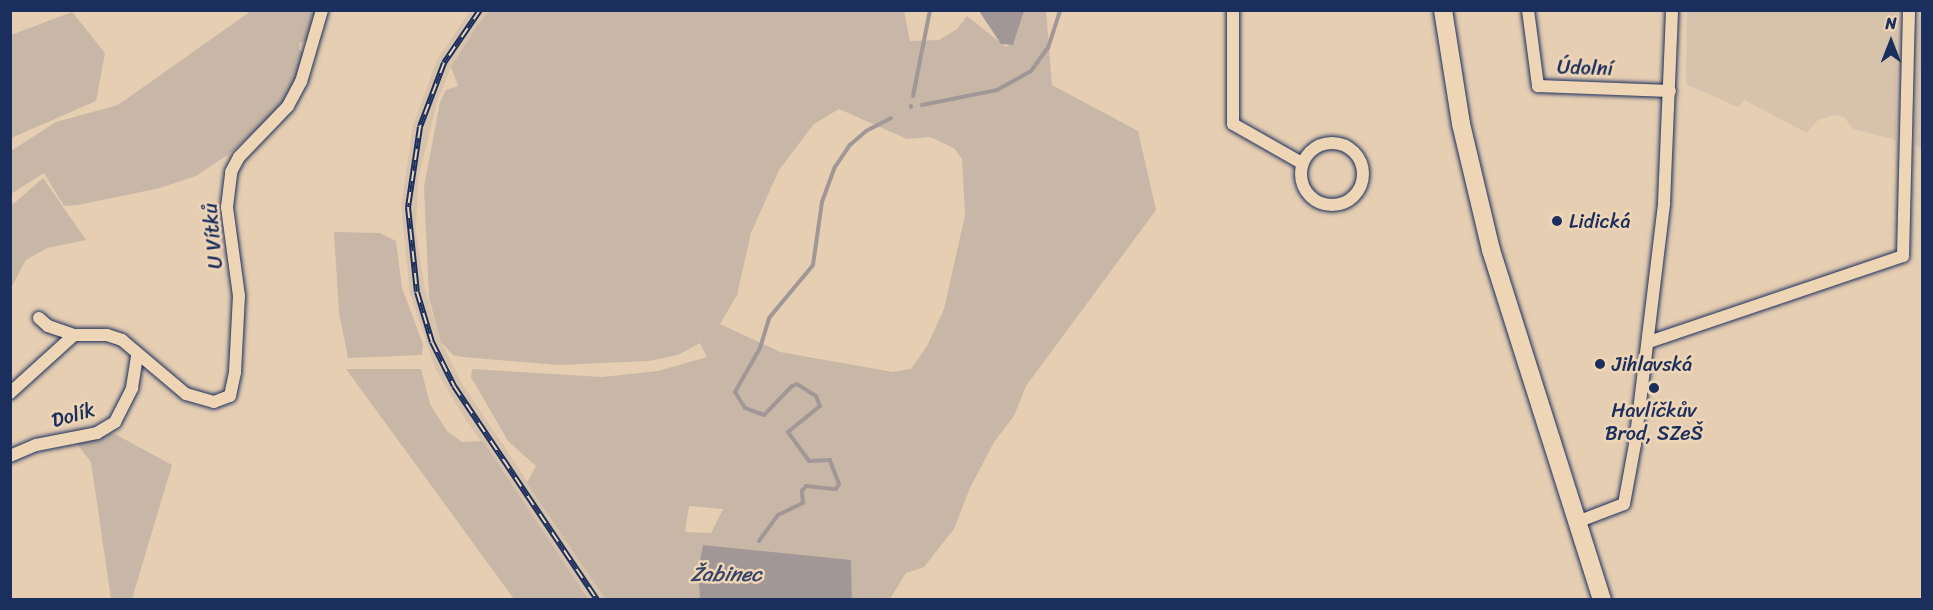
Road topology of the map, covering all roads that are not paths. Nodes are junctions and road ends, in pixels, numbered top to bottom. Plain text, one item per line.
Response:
1 (322, 10) edge
2 (1233, 10) edge
3 (1443, 10) edge
4 (1528, 10) edge
5 (1672, 10) edge
6 (1909, 10) edge
7 (1670, 91) junction
8 (1300, 162) junction
9 (39, 318) dead end
10 (74, 335) junction
11 (1649, 342) junction
12 (138, 357) junction
13 (10, 393) edge
14 (10, 456) edge
15 (1577, 522) junction
16 (1602, 600) edge

1 - 12 street, U Vítků
2 - 8 street
3 - 15 main road
4 - 7 street, Údolní
5 - 7 street
6 - 11 street
7 - 11 street
8 - 8 street
9 - 10 street
10 - 12 street
10 - 13 street
11 - 15 street
12 - 14 street, Dolík
15 - 16 main road

